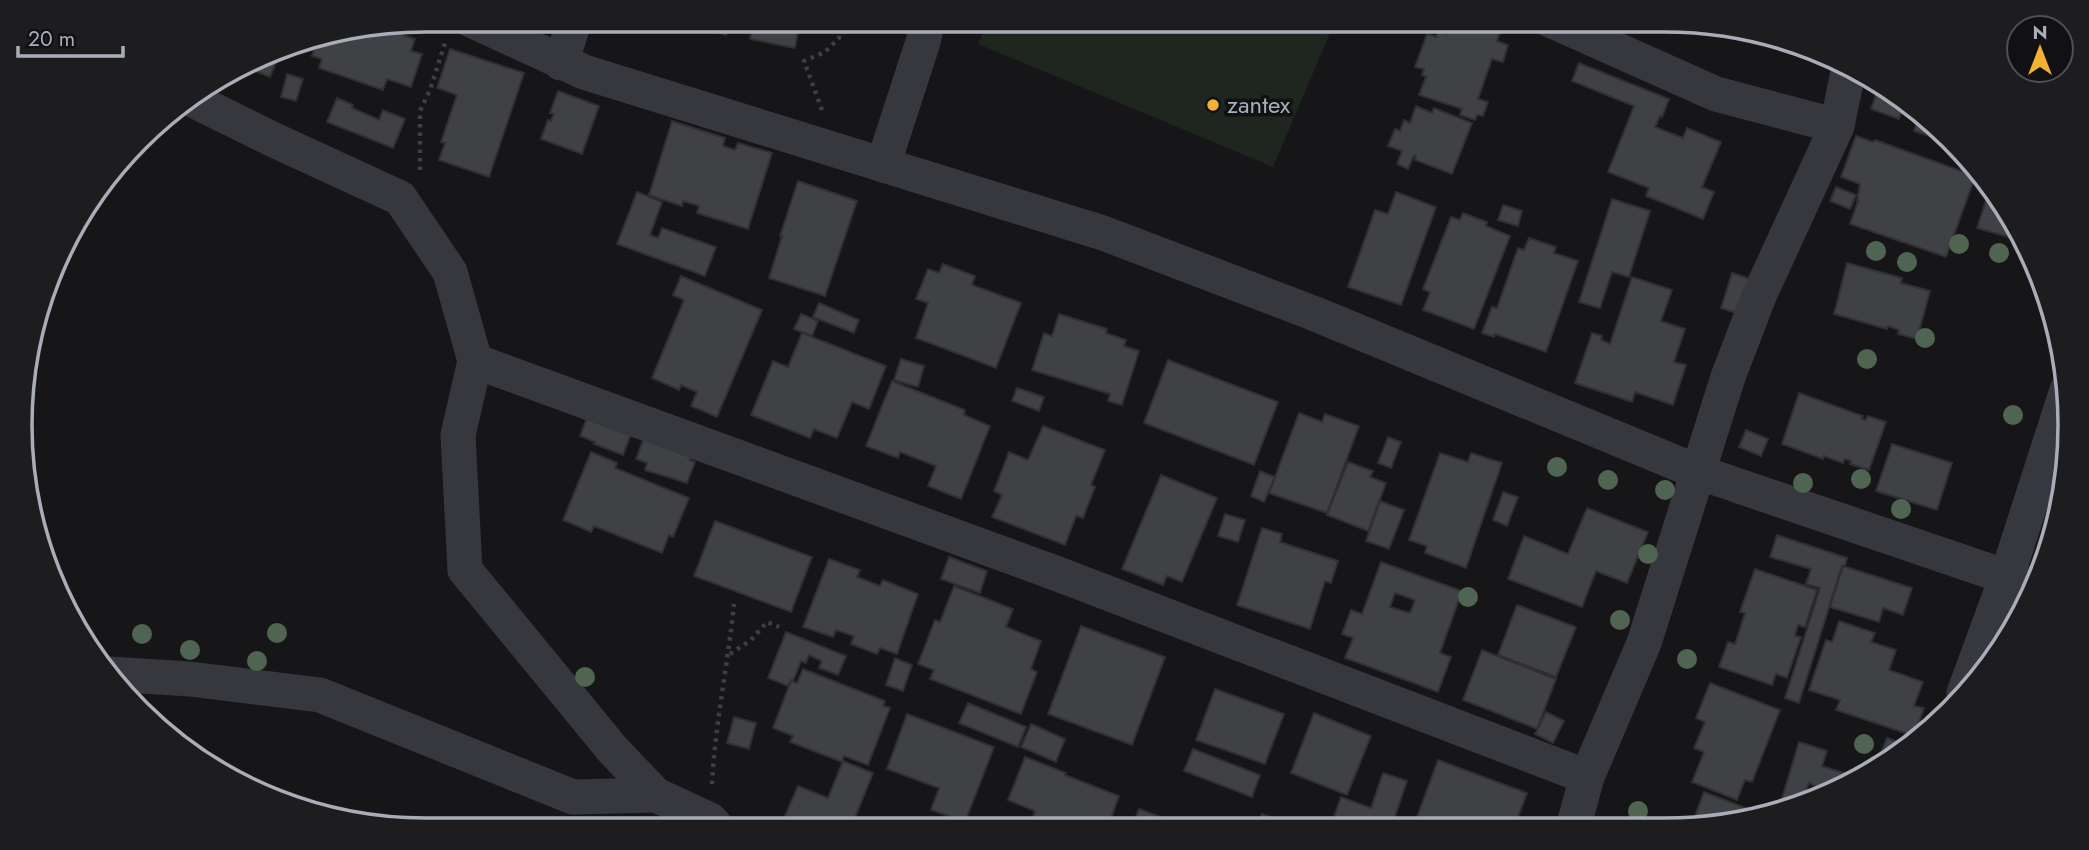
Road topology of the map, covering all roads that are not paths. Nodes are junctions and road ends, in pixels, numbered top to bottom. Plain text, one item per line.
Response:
1 (494, 31) edge
2 (571, 31) edge
3 (925, 31) edge
4 (1575, 31) edge
5 (561, 63) junction
6 (1847, 77) edge
7 (199, 103) edge
8 (1837, 126) junction
9 (883, 165) junction
10 (475, 361) junction
11 (2058, 427) edge
12 (1698, 472) junction
13 (2020, 581) edge
14 (1983, 656) edge
15 (121, 675) edge
16 (1587, 777) junction
17 (656, 794) junction
18 (704, 819) edge
19 (1575, 819) edge

1 - 5 street
2 - 5 street
3 - 9 street
4 - 8 street
5 - 9 street
6 - 8 street
7 - 10 street
8 - 12 street
9 - 12 street
10 - 16 street
10 - 17 street
11 - 13 street
12 - 13 street
12 - 16 street
13 - 14 street
15 - 17 street
16 - 19 street
17 - 18 street

